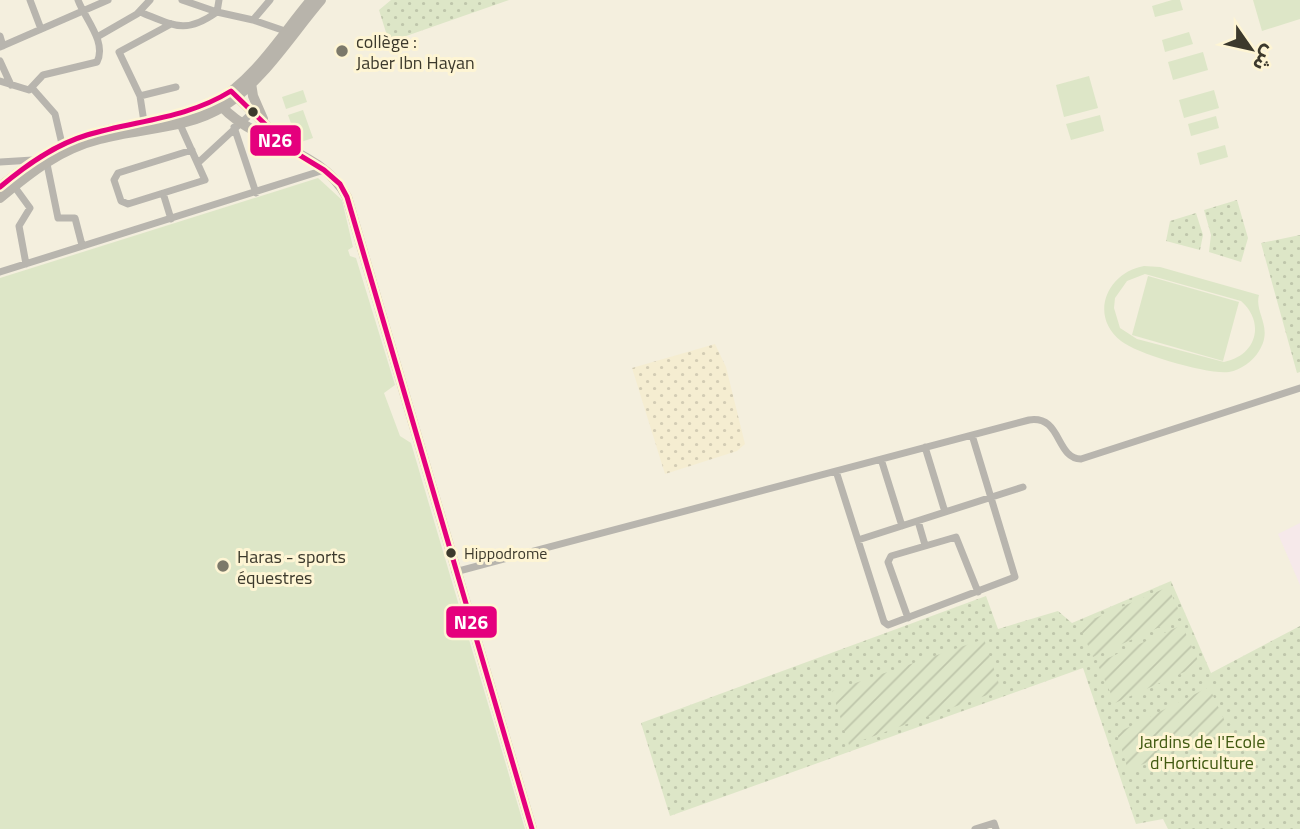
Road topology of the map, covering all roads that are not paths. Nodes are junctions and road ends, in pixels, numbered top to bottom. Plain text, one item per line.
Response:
1 (30, 0) edge
2 (78, 0) edge
3 (108, 0) edge
4 (149, 0) edge
5 (182, 0) edge
6 (219, 0) edge
7 (311, 0) edge
8 (321, 0) edge
9 (265, 2) edge
10 (140, 12) junction
11 (216, 12) junction
12 (83, 13) junction
13 (253, 20) junction
14 (171, 24) junction
15 (41, 29) junction
16 (285, 31) junction
17 (0, 36) edge
18 (97, 37) junction
19 (1, 47) edge
20 (118, 52) junction
21 (100, 55) junction
22 (0, 61) edge
23 (0, 81) edge
24 (251, 83) junction
25 (11, 85) junction
26 (176, 87) dead end
27 (33, 89) junction
28 (234, 94) junction
29 (139, 96) junction
30 (219, 104) junction
31 (256, 110) junction
32 (178, 120) junction
33 (144, 122) junction
34 (238, 124) junction
35 (273, 139) junction
36 (62, 144) junction
37 (192, 150) junction
38 (0, 162) edge
39 (38, 162) junction
40 (199, 162) junction
41 (324, 170) junction
42 (14, 186) junction
43 (0, 187) edge
44 (163, 193) junction
45 (256, 193) junction
46 (0, 198) edge
47 (171, 219) junction
48 (82, 246) junction
49 (26, 264) junction
50 (0, 272) edge
51 (1300, 388) edge
52 (972, 435) junction
53 (926, 447) junction
54 (881, 459) junction
55 (836, 471) junction
56 (1023, 487) dead end
57 (993, 498) junction
58 (945, 512) junction
59 (918, 521) junction
60 (902, 526) junction
61 (858, 540) junction
62 (925, 545) junction
63 (455, 572) junction
64 (978, 592) junction
65 (908, 618) junction
66 (532, 829) edge
67 (975, 829) edge
68 (996, 829) edge

1 - 15 street
2 - 12 street
3 - 12 street
4 - 10 street
5 - 11 street
6 - 11 street
7 - 16 main road
8 - 24 main road
9 - 13 street
10 - 14 street
10 - 18 street
11 - 13 street
11 - 14 street
12 - 15 street
12 - 18 street
13 - 16 street
14 - 20 street
15 - 19 street
16 - 28 main road
17 - 19 street
18 - 21 street
20 - 21 street
20 - 29 street
21 - 27 street
22 - 25 street
23 - 25 street
24 - 28 main road
24 - 31 main road
25 - 27 street
26 - 29 street
27 - 36 street
28 - 30 main road
28 - 31 main road
29 - 33 street
30 - 32 main road
30 - 34 main road
31 - 34 street
31 - 35 main road
32 - 33 main road
32 - 37 street
32 - 39 main road
33 - 36 main road
34 - 35 main road
34 - 40 street
34 - 45 street
35 - 41 main road
36 - 39 main road
37 - 40 street
37 - 44 street
38 - 39 street
39 - 42 main road
39 - 43 main road
39 - 48 street
40 - 44 street
41 - 45 street
41 - 63 main road
42 - 46 main road
42 - 49 street
44 - 47 street
45 - 47 street
47 - 48 street
48 - 49 street
49 - 50 street
51 - 52 street
52 - 53 street
52 - 57 street
53 - 54 street
53 - 58 street
54 - 55 street
54 - 60 street
55 - 61 street
55 - 63 street
56 - 57 street
57 - 58 street
57 - 64 street
58 - 59 street
59 - 60 street
59 - 62 street
60 - 61 street
61 - 65 street
62 - 64 street
62 - 65 street
63 - 66 main road
64 - 65 street
67 - 68 street

